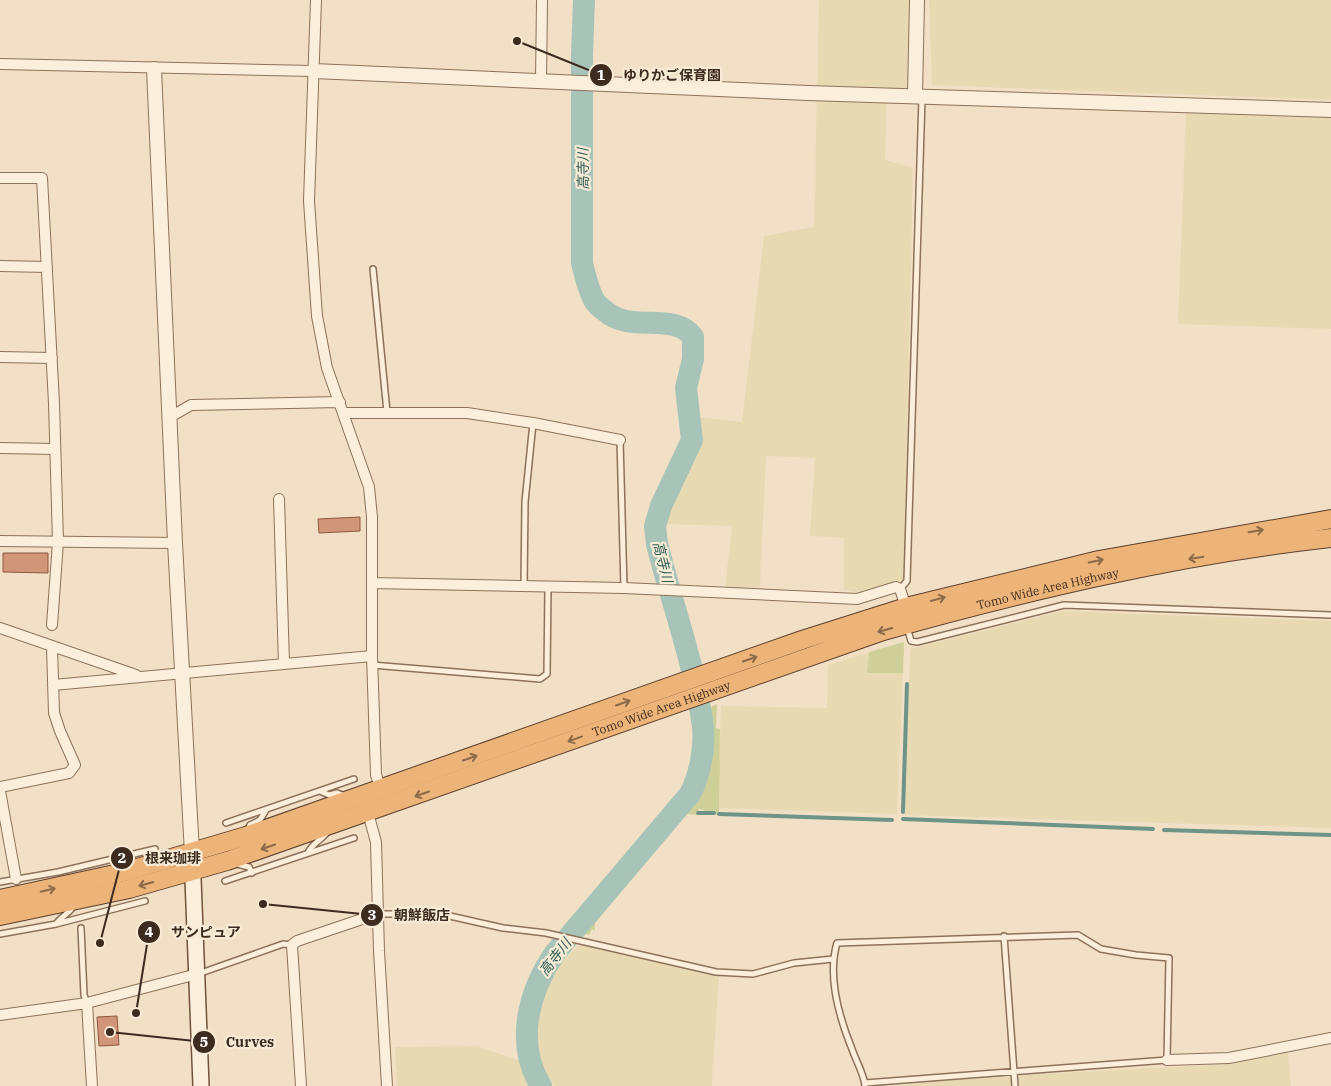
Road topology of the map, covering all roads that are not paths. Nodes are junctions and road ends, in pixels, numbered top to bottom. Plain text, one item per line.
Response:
1 (316, 0) edge
2 (542, 0) edge
3 (917, 0) edge
4 (0, 64) edge
5 (154, 69) junction
6 (314, 71) junction
7 (541, 81) junction
8 (919, 96) junction
9 (1331, 110) edge
10 (0, 178) edge
11 (0, 266) edge
12 (47, 267) junction
13 (373, 269) dead end
14 (0, 357) edge
15 (52, 358) junction
16 (340, 402) junction
17 (387, 412) junction
18 (344, 413) junction
19 (170, 417) junction
20 (533, 423) junction
21 (620, 440) joint
22 (0, 448) edge
23 (55, 449) junction
24 (279, 499) dead end
25 (1331, 519) edge
26 (1331, 538) edge
27 (0, 542) edge
28 (58, 542) junction
29 (175, 544) junction
30 (372, 583) junction
31 (524, 586) junction
32 (548, 586) junction
33 (624, 588) junction
34 (900, 589) junction
35 (1331, 615) edge
36 (906, 616) junction
37 (52, 625) dead end
38 (0, 628) edge
39 (52, 647) junction
40 (372, 661) junction
41 (284, 664) junction
42 (183, 673) junction
43 (141, 677) junction
44 (53, 685) junction
45 (685, 690) junction
46 (354, 779) dead end
47 (0, 787) edge
48 (380, 789) junction
49 (0, 791) edge
50 (320, 791) junction
51 (352, 800) junction
52 (266, 810) junction
53 (368, 812) junction
54 (226, 823) dead end
55 (333, 825) junction
56 (246, 836) junction
57 (354, 838) dead end
58 (155, 849) dead end
59 (192, 853) junction
60 (308, 854) junction
61 (228, 861) junction
62 (192, 871) junction
63 (58, 872) junction
64 (252, 873) junction
65 (16, 879) junction
66 (226, 881) dead end
67 (0, 882) edge
68 (81, 883) junction
69 (0, 899) edge
70 (145, 901) dead end
71 (76, 902) junction
72 (378, 914) junction
73 (0, 916) edge
74 (56, 924) junction
75 (81, 928) dead end
76 (0, 934) edge
77 (1004, 936) junction
78 (292, 945) junction
79 (833, 959) junction
80 (197, 974) junction
81 (87, 1003) junction
82 (0, 1015) edge
83 (1331, 1038) edge
84 (1167, 1060) junction
85 (1013, 1072) junction
86 (865, 1085) edge
87 (92, 1086) edge
88 (202, 1086) edge
89 (301, 1086) edge
90 (387, 1086) edge
91 (1015, 1086) edge

1 - 6 street
2 - 7 street
3 - 8 street
4 - 5 street
5 - 6 street
5 - 19 street
6 - 7 street
6 - 16 street
7 - 8 street
8 - 9 street
8 - 34 lane
10 - 12 street
11 - 12 street
12 - 15 street
13 - 17 lane
14 - 15 street
15 - 23 street
16 - 18 street
16 - 19 street
17 - 18 street
17 - 20 street
18 - 30 street
19 - 29 street
20 - 21 street
20 - 31 lane
21 - 33 lane
22 - 23 street
23 - 28 street
24 - 41 street
36 -> 25 highway, Tomo Wide Area Highway
26 -> 36 highway, Tomo Wide Area Highway
27 - 28 street
28 - 29 street
28 - 37 street
29 - 42 street
30 - 31 street
30 - 40 street
31 - 32 street
32 - 33 street
32 - 40 lane
33 - 34 street
34 - 36 street
35 - 36 lane
36 - 45 highway, Tomo Wide Area Highway
38 - 39 street
39 - 43 street
39 - 44 street
40 - 41 street
40 - 48 street
41 - 42 street
42 - 43 street
42 - 59 street
43 - 44 street
44 - 47 street
48 -> 45 highway, Tomo Wide Area Highway
45 -> 53 highway, Tomo Wide Area Highway
46 - 50 lane
48 - 51 highway, Tomo Wide Area Highway
49 - 65 street
50 - 51 lane
50 - 52 lane
51 - 56 highway, Tomo Wide Area Highway
52 - 54 lane
52 - 56 lane
53 - 55 highway, Tomo Wide Area Highway
53 - 72 street
55 - 60 lane
55 -> 61 highway, Tomo Wide Area Highway
56 - 59 highway, Tomo Wide Area Highway
57 - 60 lane
58 - 63 lane
59 - 62 main road
59 - 68 highway, Tomo Wide Area Highway
60 - 64 lane
61 - 62 highway, Tomo Wide Area Highway
61 - 64 lane
62 -> 71 highway, Tomo Wide Area Highway
62 - 80 main road
63 - 65 lane
63 - 68 lane
64 - 66 lane
65 - 67 lane
69 -> 68 highway, Tomo Wide Area Highway
70 - 74 lane
71 - 73 highway, Tomo Wide Area Highway
71 - 74 lane
72 - 78 street
72 - 79 lane
72 - 90 street
74 - 76 lane
75 - 81 lane
77 - 79 lane
77 - 84 lane
77 - 85 lane
78 - 80 lane
78 - 89 street
79 - 86 lane
80 - 81 street
80 - 88 main road
81 - 82 street
81 - 87 street
83 - 84 street
84 - 85 lane
85 - 86 lane
85 - 91 lane

